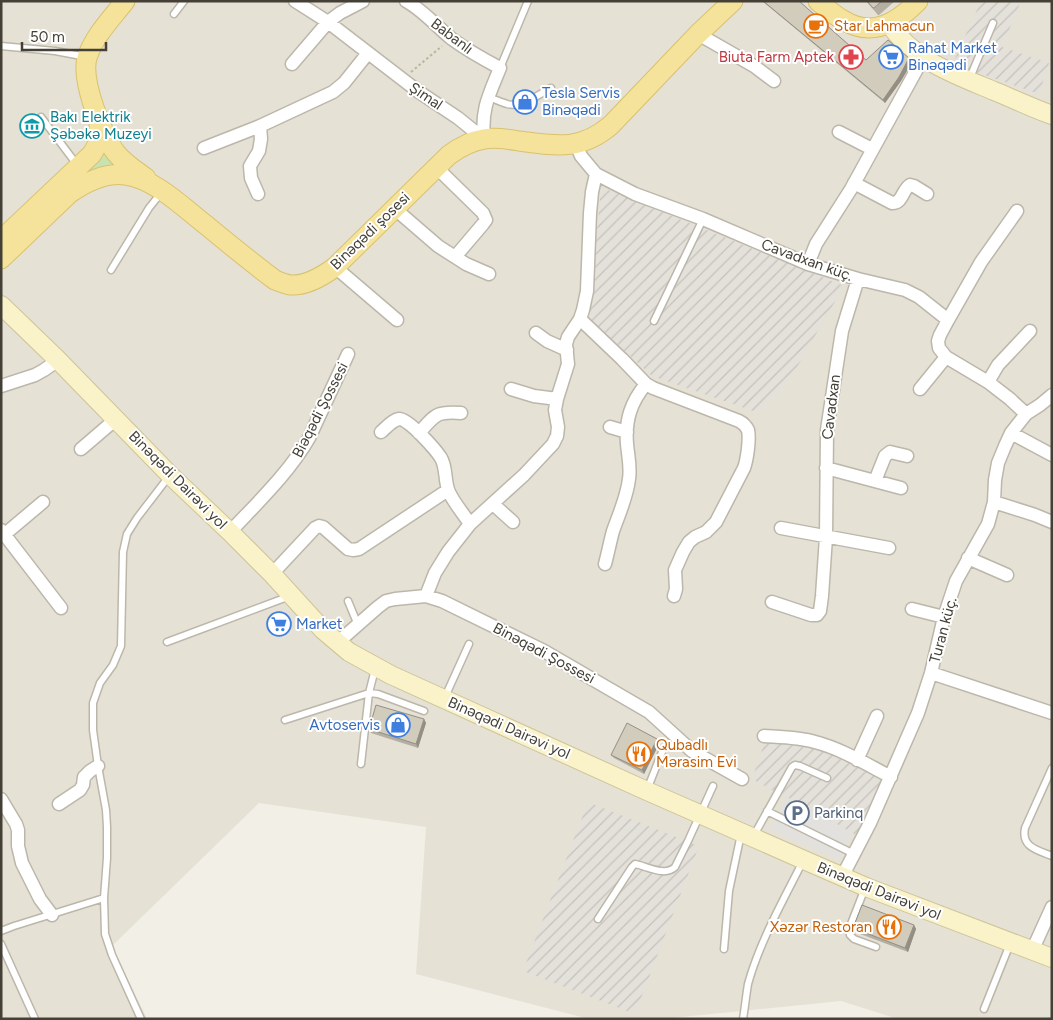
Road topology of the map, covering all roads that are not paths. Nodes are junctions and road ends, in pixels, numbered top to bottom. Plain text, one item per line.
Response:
1 (125, 1) edge
2 (184, 1) edge
3 (295, 1) edge
4 (363, 1) edge
5 (528, 1) edge
6 (732, 1) edge
7 (818, 1) edge
8 (918, 1) edge
9 (411, 3) edge
10 (174, 14) dead end
11 (328, 22) junction
12 (889, 23) junction
13 (993, 23) dead end
14 (698, 34) junction
15 (1, 46) edge
16 (368, 53) junction
17 (87, 57) junction
18 (923, 58) junction
19 (292, 64) dead end
20 (500, 68) junction
21 (774, 81) dead end
22 (969, 81) junction
23 (551, 88) dead end
24 (488, 97) junction
25 (1052, 115) edge
26 (41, 117) dead end
27 (99, 121) junction
28 (260, 126) junction
29 (838, 132) dead end
30 (484, 139) junction
31 (576, 144) junction
32 (204, 148) dead end
33 (872, 149) junction
34 (79, 167) junction
35 (436, 167) junction
36 (596, 174) junction
37 (854, 183) junction
38 (162, 191) junction
39 (258, 194) dead end
40 (927, 194) dead end
41 (394, 208) junction
42 (1017, 211) dead end
43 (703, 219) junction
44 (1, 240) edge
45 (455, 257) junction
46 (1, 259) edge
47 (808, 264) junction
48 (335, 267) junction
49 (111, 270) dead end
50 (489, 274) dead end
51 (858, 279) junction
52 (1, 305) edge
53 (580, 319) junction
54 (397, 320) dead end
55 (948, 320) junction
56 (654, 321) dead end
57 (1030, 330) dead end
58 (536, 333) dead end
59 (567, 350) junction
60 (348, 354) dead end
61 (946, 357) junction
62 (58, 360) junction
63 (988, 382) junction
64 (646, 384) junction
65 (1, 386) edge
66 (920, 389) dead end
67 (511, 390) dead end
68 (1052, 395) edge
69 (557, 399) junction
70 (461, 413) dead end
71 (1026, 414) junction
72 (116, 419) junction
73 (610, 428) dead end
74 (381, 432) dead end
75 (627, 432) junction
76 (419, 433) junction
77 (1011, 433) junction
78 (81, 449) dead end
79 (1052, 455) edge
80 (907, 456) dead end
81 (826, 468) junction
82 (170, 475) junction
83 (875, 481) junction
84 (901, 488) dead end
85 (448, 490) junction
86 (42, 502) dead end
87 (994, 502) junction
88 (493, 504) junction
89 (513, 522) dead end
90 (1052, 522) edge
91 (470, 524) junction
92 (781, 528) dead end
93 (3, 532) edge
94 (230, 532) junction
95 (826, 537) junction
96 (889, 548) dead end
97 (968, 558) junction
98 (605, 564) dead end
99 (272, 574) junction
100 (1007, 575) dead end
101 (291, 596) junction
102 (426, 596) junction
103 (674, 596) dead end
104 (348, 601) dead end
105 (772, 602) dead end
106 (61, 608) dead end
107 (912, 609) dead end
108 (944, 617) junction
109 (358, 625) junction
110 (167, 642) dead end
111 (337, 643) junction
112 (469, 644) dead end
113 (376, 667) junction
114 (931, 673) junction
115 (369, 693) junction
116 (444, 699) junction
117 (424, 711) dead end
118 (1052, 713) edge
119 (877, 716) dead end
120 (285, 720) dead end
121 (764, 736) dead end
122 (662, 752) dead end
123 (857, 760) junction
124 (361, 764) dead end
125 (98, 766) junction
126 (1052, 768) edge
127 (890, 777) junction
128 (827, 778) dead end
129 (742, 779) dead end
130 (713, 786) dead end
131 (647, 791) junction
132 (1, 799) edge
133 (59, 804) dead end
134 (767, 811) junction
135 (700, 814) junction
136 (747, 835) junction
137 (854, 854) junction
138 (1052, 856) edge
139 (804, 860) junction
140 (842, 877) junction
141 (866, 887) junction
142 (104, 898) junction
143 (1052, 907) edge
144 (52, 915) junction
145 (598, 919) dead end
146 (1, 931) edge
147 (1011, 943) junction
148 (1, 944) edge
149 (876, 948) dead end
150 (724, 949) dead end
151 (1032, 951) junction
152 (1052, 958) edge
153 (984, 1009) dead end
154 (35, 1019) edge
155 (141, 1019) edge
156 (743, 1019) edge

1 - 17 main road
2 - 10 lane
3 - 11 street, Şimal
4 - 11 street
5 - 20 lane
6 - 14 main road, Binəqədi şosesi
7 - 12 main road
8 - 12 main road
9 - 20 street, Babanlı
11 - 16 street, Şimal
11 - 19 street
12 - 18 main road
13 - 22 lane
14 - 21 street
14 - 31 main road, Binəqədi şosesi
15 - 17 lane
16 - 28 street
16 - 30 street, Şimal
17 - 27 main road
18 - 22 main road
18 - 33 street
20 - 24 street
22 - 25 main road
23 - 24 lane
24 - 30 street
26 - 34 lane
27 - 34 main road
27 - 38 main road
28 - 32 street
28 - 39 street
29 - 33 street
30 - 31 main road, Binəqədi şosesi
30 - 35 main road, Binəqədi şosesi
31 - 36 street, Cavadxan küç.
33 - 37 street
34 - 44 main road
35 - 41 main road, Binəqədi şosesi
35 - 45 street
36 - 43 street, Cavadxan küç.
36 - 53 street
37 - 40 street
37 - 47 street
38 - 46 main road, Binəqədi şosesi
38 - 48 main road, Binəqədi şosesi
38 - 49 lane
41 - 45 street
41 - 48 main road, Binəqədi şosesi
42 - 55 street
43 - 47 street, Cavadxan küç.
43 - 56 lane
45 - 50 street
47 - 51 street, Cavadxan küç.
48 - 54 street
51 - 55 street, Cavadxan küç.
51 - 81 street, Cavadxan
52 - 62 main road, Binəqədi Dairəvi yol
53 - 59 street
53 - 64 street
55 - 61 street
57 - 63 street
58 - 59 street
59 - 69 street
60 - 94 street, Biəqədi Şossesi
61 - 63 street
61 - 66 street
62 - 65 street
62 - 72 main road, Binəqədi Dairəvi yol
63 - 71 street
64 - 75 street
64 - 103 street
67 - 69 street
68 - 71 street, Turan küç.
69 - 88 street
70 - 76 street
71 - 77 street, Turan küç.
72 - 78 street
72 - 82 main road, Binəqədi Dairəvi yol
73 - 75 street
74 - 76 street
75 - 98 street
76 - 85 street
77 - 79 street
77 - 87 street, Turan küç.
80 - 83 street
81 - 83 street
81 - 95 street, Cavadxan
82 - 94 main road, Binəqədi Dairəvi yol
82 - 125 lane
83 - 84 street
85 - 91 street
85 - 99 street
86 - 93 street
87 - 90 street
87 - 97 street, Turan küç.
88 - 89 street
88 - 91 street
91 - 102 street
92 - 95 street
93 - 106 street
94 - 99 main road, Binəqədi Dairəvi yol
95 - 96 street
95 - 105 street, Cavadxan
97 - 100 street
97 - 108 street, Turan küç.
99 - 101 main road, Binəqədi Dairəvi yol
101 - 110 lane
101 - 111 main road, Binəqədi Dairəvi yol
102 - 109 street, Binəqədi Şossesi
102 - 129 street, Binəqədi Şossesi
104 - 109 lane
107 - 108 street
108 - 114 street, Turan küç.
109 - 111 street, Binəqədi Şossesi
111 - 113 main road, Binəqədi Dairəvi yol
112 - 116 lane
113 - 115 lane
113 - 116 main road, Binəqədi Dairəvi yol
114 - 118 street
114 - 127 street, Turan küç.
115 - 117 lane
115 - 120 lane
115 - 124 lane
116 - 131 main road, Binəqədi Dairəvi yol
119 - 123 street
121 - 123 street
122 - 131 lane
123 - 127 street
125 - 133 street
125 - 142 lane
126 - 138 lane
127 - 137 street, Turan küç.
128 - 134 lane
130 - 135 lane
131 - 135 main road, Binəqədi Dairəvi yol
132 - 144 street
134 - 136 lane
134 - 137 lane
135 - 136 main road, Binəqədi Dairəvi yol
135 - 145 lane
136 - 139 main road, Binəqədi Dairəvi yol
136 - 150 lane
137 - 140 street, Turan küç.
139 - 140 main road, Binəqədi Dairəvi yol
139 - 156 lane
140 - 141 main road, Binəqədi Dairəvi yol
141 - 147 main road, Binəqədi Dairəvi yol
141 - 149 lane
142 - 144 lane
142 - 155 lane
143 - 151 street
144 - 146 lane
147 - 151 main road, Binəqədi Dairəvi yol
147 - 153 lane
148 - 154 lane
151 - 152 main road, Binəqədi Dairəvi yol

